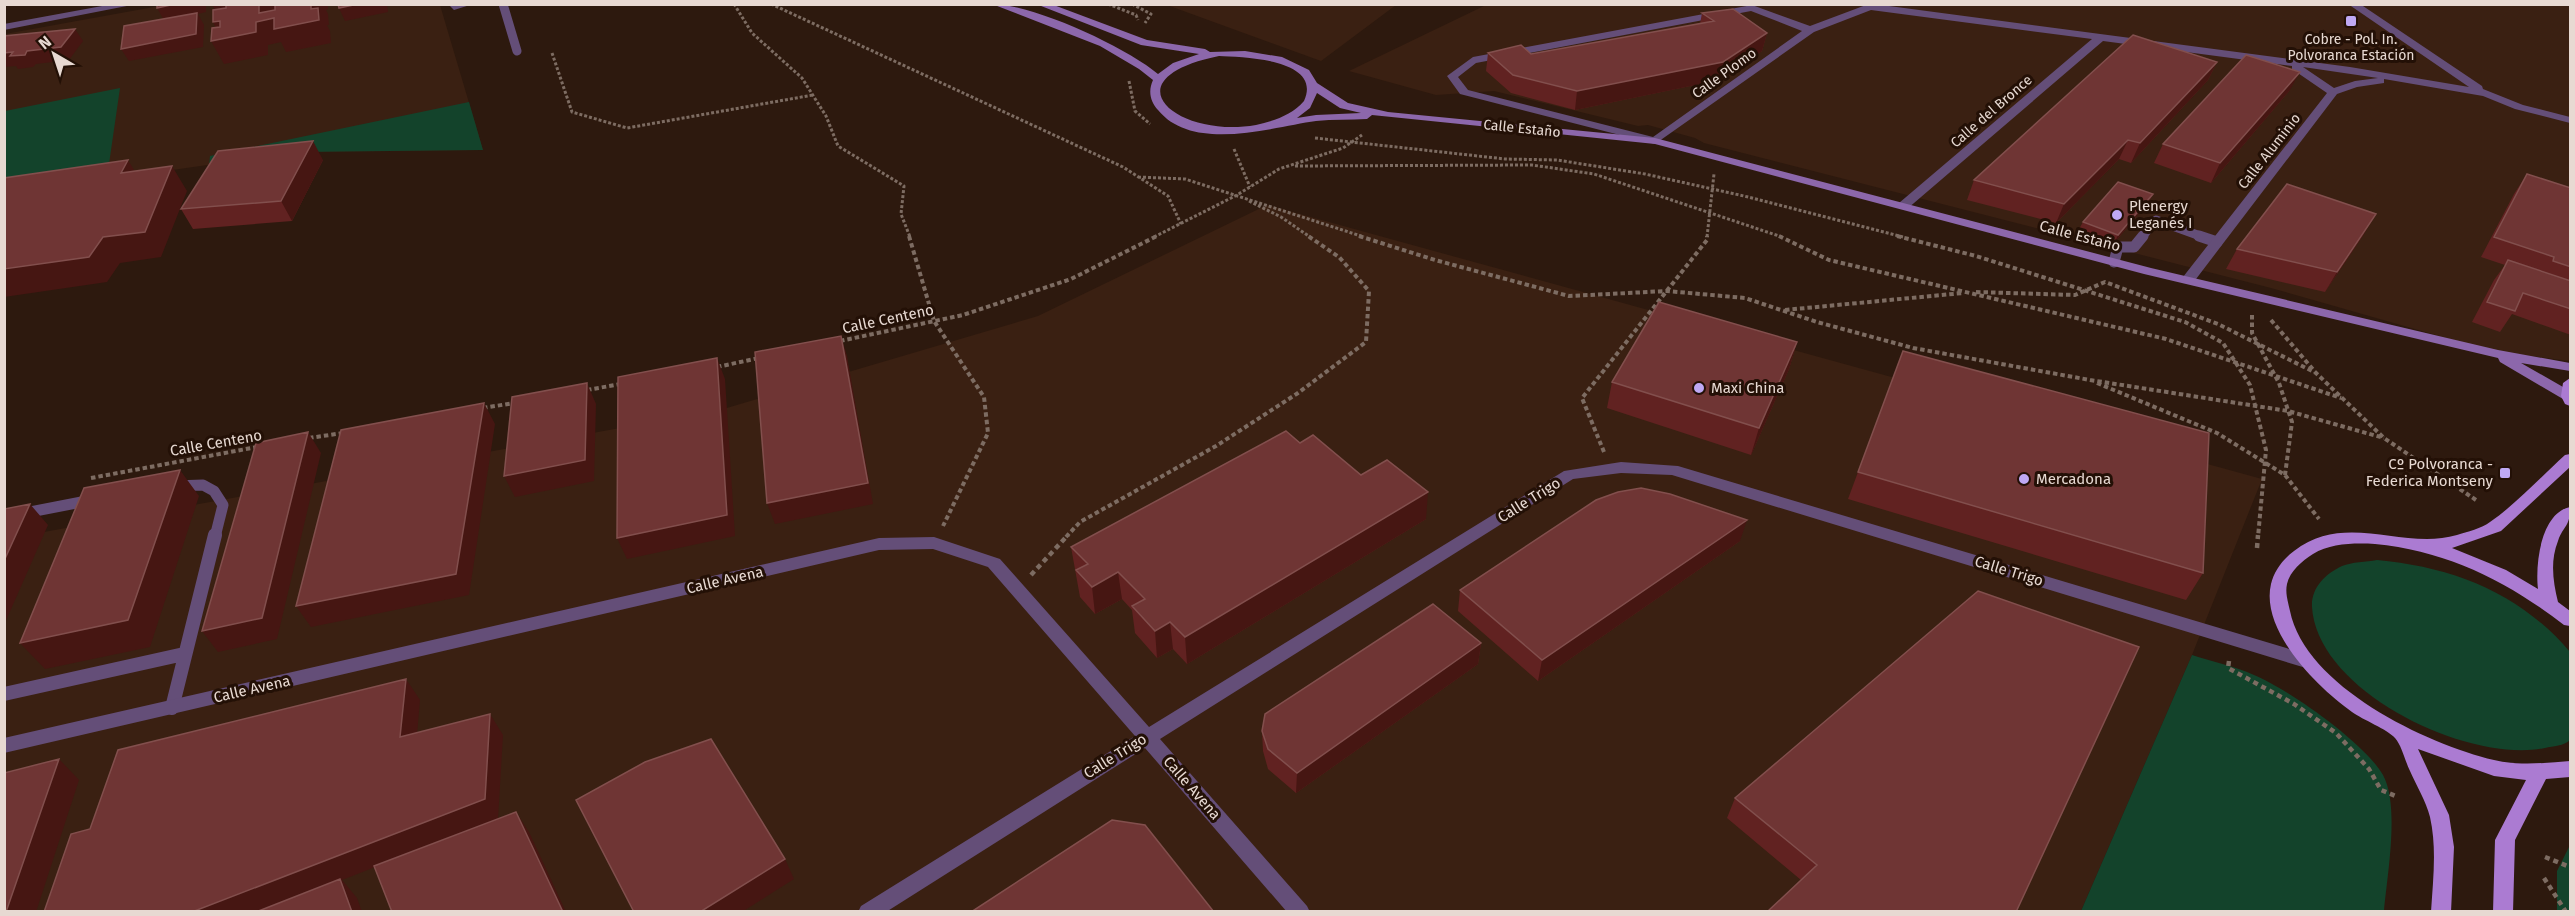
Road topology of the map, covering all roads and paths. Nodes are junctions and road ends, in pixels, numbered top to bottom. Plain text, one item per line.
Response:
1 (132, 4) edge
2 (453, 4) edge
3 (503, 4) edge
4 (734, 4) edge
5 (771, 4) edge
6 (997, 4) edge
7 (1041, 4) edge
8 (1108, 4) edge
9 (1132, 4) edge
10 (1766, 4) edge
11 (2353, 4) edge
12 (465, 5) edge
13 (1867, 6) edge
14 (1752, 9) junction
15 (1141, 25) dead end
16 (4, 27) edge
17 (1135, 29) dead end
18 (1810, 30) junction
19 (2100, 38) junction
20 (517, 51) dead end
21 (552, 52) dead end
22 (1220, 53) junction
23 (2269, 60) junction
24 (2398, 79) junction
25 (1158, 80) junction
26 (1311, 84) junction
27 (2333, 92) junction
28 (2486, 93) junction
29 (813, 95) junction
30 (1388, 115) junction
31 (2571, 120) edge
32 (1261, 128) junction
33 (1307, 137) dead end
34 (1655, 141) junction
35 (1232, 143) dead end
36 (1351, 143) junction
37 (1715, 157) junction
38 (1291, 165) junction
39 (1138, 177) junction
40 (1250, 187) junction
41 (1713, 189) junction
42 (1238, 195) junction
43 (1903, 207) junction
44 (1710, 210) junction
45 (1181, 224) junction
46 (2217, 242) junction
47 (2114, 262) junction
48 (2188, 280) junction
49 (2087, 290) junction
50 (1667, 291) junction
51 (1966, 292) junction
52 (2252, 296) junction
53 (1781, 310) junction
54 (933, 321) junction
55 (828, 343) edge
56 (2258, 344) junction
57 (2498, 354) junction
58 (770, 356) edge
59 (2234, 361) junction
60 (2571, 366) edge
61 (711, 368) edge
62 (2273, 373) junction
63 (2316, 374) junction
64 (2090, 380) junction
65 (630, 383) edge
66 (583, 391) edge
67 (2570, 394) edge
68 (2341, 398) junction
69 (525, 401) edge
70 (2255, 406) junction
71 (478, 409) edge
72 (2288, 411) junction
73 (351, 431) edge
74 (2384, 438) junction
75 (304, 439) edge
76 (258, 447) edge
77 (2571, 459) edge
78 (2265, 463) junction
79 (1610, 466) junction
80 (2285, 475) junction
81 (85, 480) dead end
82 (162, 487) edge
83 (106, 498) edge
84 (2476, 500) dead end
85 (2571, 512) edge
86 (4, 518) edge
87 (2319, 519) dead end
88 (934, 543) junction
89 (2430, 546) junction
90 (2257, 548) dead end
91 (1017, 591) junction
92 (2550, 603) junction
93 (2571, 620) edge
94 (184, 654) junction
95 (2229, 661) dead end
96 (2306, 661) junction
97 (4, 694) edge
98 (172, 708) junction
99 (1147, 736) junction
100 (2403, 736) junction
101 (4, 746) edge
102 (2571, 769) edge
103 (2540, 773) junction
104 (2398, 797) dead end
105 (2545, 857) dead end
106 (2571, 867) edge
107 (2544, 878) dead end
108 (868, 912) edge
109 (1300, 912) edge
110 (2441, 912) edge
111 (2503, 912) edge
112 (2566, 912) edge

1 - 16 street
2 - 12 street
3 - 20 lane
4 - 29 path
5 - 39 path
6 - 25 main road
7 - 22 main road, Calle Estaño
8 - 17 path
9 - 15 path
10 - 14 street
11 - 28 street
13 - 18 street, Calle Plomo
13 - 19 street
14 - 18 street
14 - 34 street, Calle Estaño
18 - 34 street, Calle Plomo
19 - 23 street
19 - 43 street, Calle del Bronce
21 - 29 path
22 - 25 main road
22 - 26 main road, Calle Estaño
23 - 24 street
23 - 27 street
24 - 27 street
24 - 28 street
25 - 32 main road
26 - 30 main road, Calle Estaño
26 - 32 main road
27 - 46 street, Calle Aluminio
28 - 31 street
29 - 54 path
30 - 32 main road, Calle Estaño
30 - 34 main road, Calle Estaño
30 - 36 path, Calle Centeno
33 - 36 path
34 - 37 main road, Calle Estaño
35 - 40 path
36 - 38 path, Calle Centeno
36 - 41 path
37 - 41 path
37 - 43 main road, Calle Estaño
38 - 40 path, Calle Centeno
38 - 44 path
39 - 42 path
39 - 45 path
40 - 42 path, Calle Centeno
41 - 44 path
41 - 49 path
42 - 45 path, Calle Centeno
42 - 50 path
42 - 91 path
43 - 47 main road, Calle Estaño
44 - 50 path
44 - 51 path
45 - 54 path, Calle Centeno
46 - 47 lane
46 - 48 street, Calle Aluminio
47 - 48 main road, Calle Estaño
48 - 52 main road, Calle Estaño
49 - 51 path
49 - 56 path
49 - 59 path
50 - 53 path
50 - 79 path
51 - 53 path
51 - 59 path
52 - 56 path
52 - 57 main road, Calle Estaño
52 - 63 path
53 - 64 path
54 - 55 path, Calle Centeno
54 - 88 path
56 - 62 path
56 - 63 path
57 - 60 main road, Calle Estaño
57 - 67 main road, Calle Estaño
58 - 61 path
59 - 62 path
59 - 70 path
62 - 68 path
62 - 72 path
63 - 68 path
64 - 70 path
64 - 78 path
65 - 66 path
68 - 74 path
69 - 71 path
70 - 72 path
70 - 78 path
72 - 74 path
72 - 80 path
73 - 75 path
74 - 84 path
76 - 81 path, Calle Centeno
77 - 89 main road
78 - 80 path
78 - 90 path
79 - 96 street, Calle Trigo
79 - 99 street, Calle Trigo
80 - 87 path
82 - 94 lane
83 - 86 lane
85 - 92 main road
88 - 91 street, Calle Avena
88 - 98 street, Calle Avena
89 - 92 main road
89 - 96 main road
91 - 99 street, Calle Avena
92 - 93 main road
94 - 97 lane
94 - 98 lane
95 - 104 path
96 - 100 main road
98 - 101 street, Calle Avena
99 - 108 street, Calle Trigo
99 - 109 street, Calle Avena
100 - 103 main road
100 - 110 main road
102 - 103 main road
103 - 111 main road
105 - 106 path
107 - 112 path

